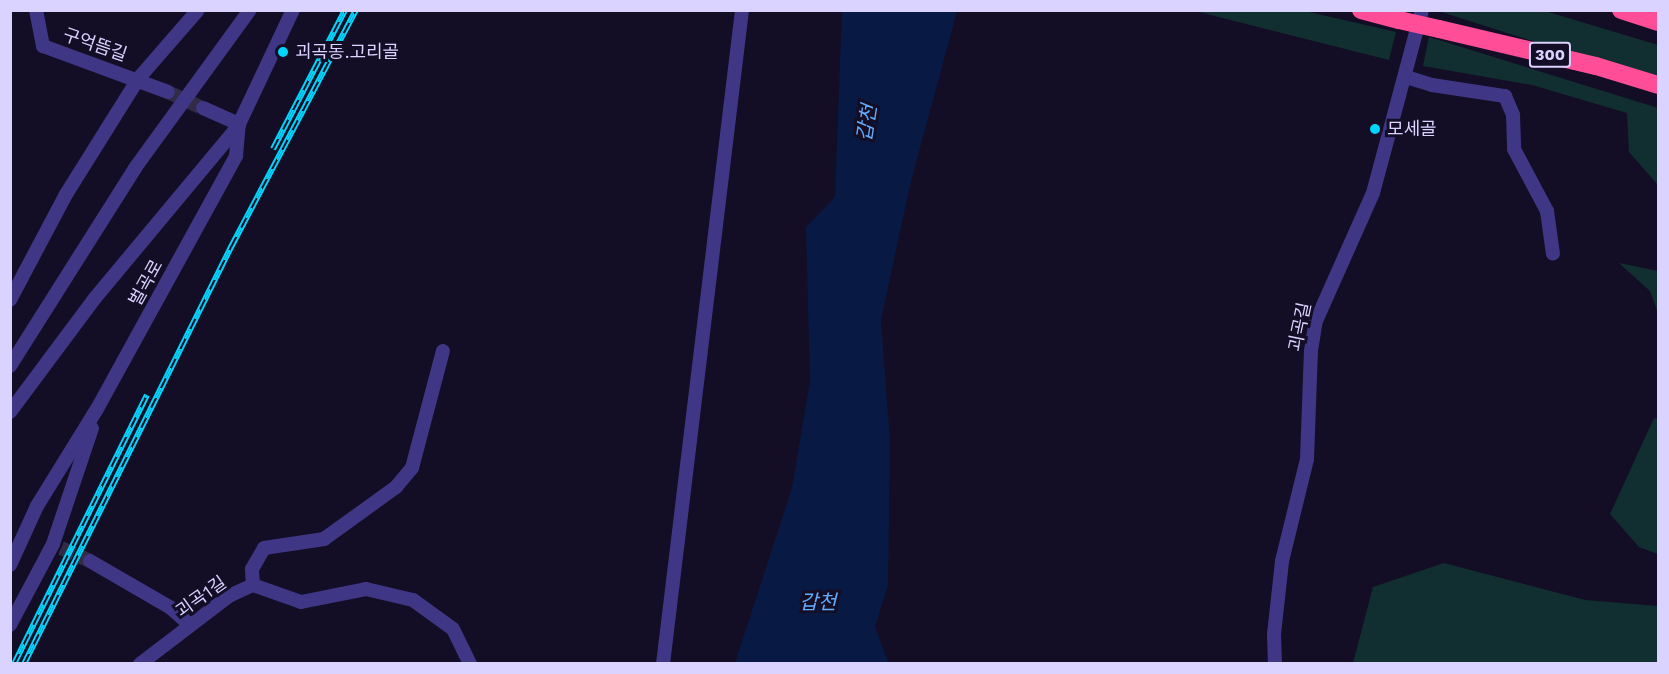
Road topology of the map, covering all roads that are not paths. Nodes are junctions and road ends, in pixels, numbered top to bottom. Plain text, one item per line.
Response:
1 (36, 10) edge
2 (198, 10) edge
3 (250, 10) edge
4 (293, 10) edge
5 (742, 10) edge
6 (1361, 10) edge
7 (1422, 10) edge
8 (1621, 10) edge
9 (1659, 22) edge
10 (1406, 77) junction
11 (138, 79) junction
12 (1659, 86) edge
13 (168, 92) tunnel mouth
14 (203, 108) tunnel mouth
15 (239, 124) junction
16 (1553, 254) dead end
17 (10, 300) edge
18 (443, 351) dead end
19 (10, 366) edge
20 (97, 409) junction
21 (10, 412) edge
22 (90, 561) tunnel mouth
23 (10, 564) edge
24 (253, 585) junction
25 (10, 625) edge
26 (190, 625) junction
27 (140, 663) edge
28 (470, 663) edge
29 (663, 663) edge
30 (1275, 663) edge

1 - 11 street, 구억뜸길
2 - 11 street
3 - 19 street
4 - 15 street, 벌곡로
5 - 29 street
6 - 12 highway, 300, bridge
7 - 10 street, 괴곡길
8 - 9 highway
10 - 16 street
10 - 30 street, 괴곡길
11 - 13 street, 구억뜸길
11 - 17 street
14 - 15 street
15 - 20 street, 벌곡로
15 - 21 street
18 - 24 street
20 - 23 street, 벌곡로
20 - 25 street
22 - 26 street
24 - 26 street, 괴곡1길
24 - 28 street, 괴곡1길
26 - 27 street, 괴곡1길

